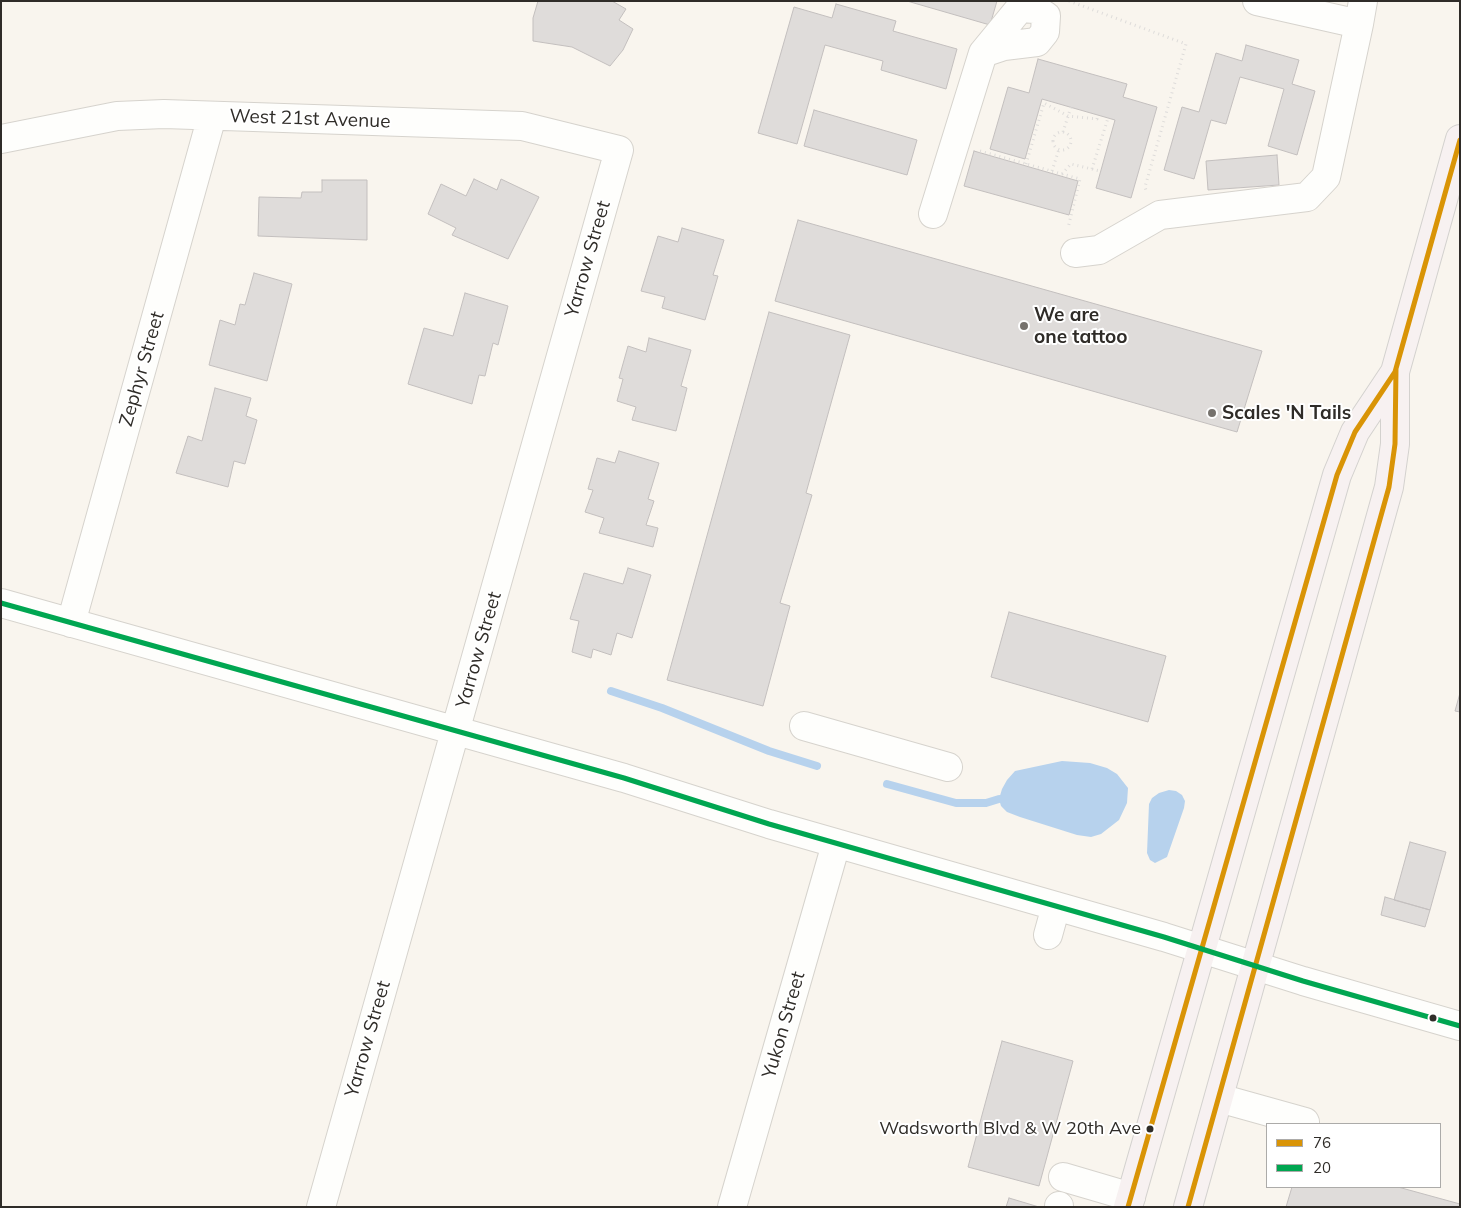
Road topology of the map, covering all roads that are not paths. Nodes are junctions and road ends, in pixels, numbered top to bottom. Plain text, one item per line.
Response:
1 (1257, 1) edge
2 (1361, 12) edge
3 (983, 53) dead end
4 (212, 116) junction
5 (1, 139) edge
6 (1460, 139) edge
7 (619, 150) joint
8 (933, 214) dead end
9 (1071, 244) road end
10 (1395, 372) junction
11 (1, 604) edge
12 (71, 623) junction
13 (804, 726) dead end
14 (456, 730) junction
15 (948, 767) dead end
16 (836, 844) junction
17 (1056, 906) junction
18 (1048, 935) dead end
19 (1201, 949) junction
20 (1257, 966) junction
21 (1460, 1026) edge
22 (1219, 1098) junction
23 (1305, 1122) dead end
24 (1063, 1177) dead end
25 (1130, 1202) edge
26 (321, 1207) edge
27 (732, 1207) edge
28 (1188, 1207) edge

1 - 2 street
2 - 9 street
3 - 8 street
4 - 5 street, West 21st Avenue
4 - 7 street, West 21st Avenue
4 - 12 street, Zephyr Street
6 - 10 main road
7 - 14 street, Yarrow Street
10 - 19 main road
10 - 20 main road
11 - 12 street
12 - 14 street
13 - 15 street
14 - 16 street
14 - 26 street, Yarrow Street
16 - 17 street
16 - 27 street, Yukon Street
17 - 18 street
17 - 19 street
19 - 20 street
19 - 25 main road
20 - 21 street
20 - 22 main road
22 - 23 street
22 - 28 main road
24 - 25 street

